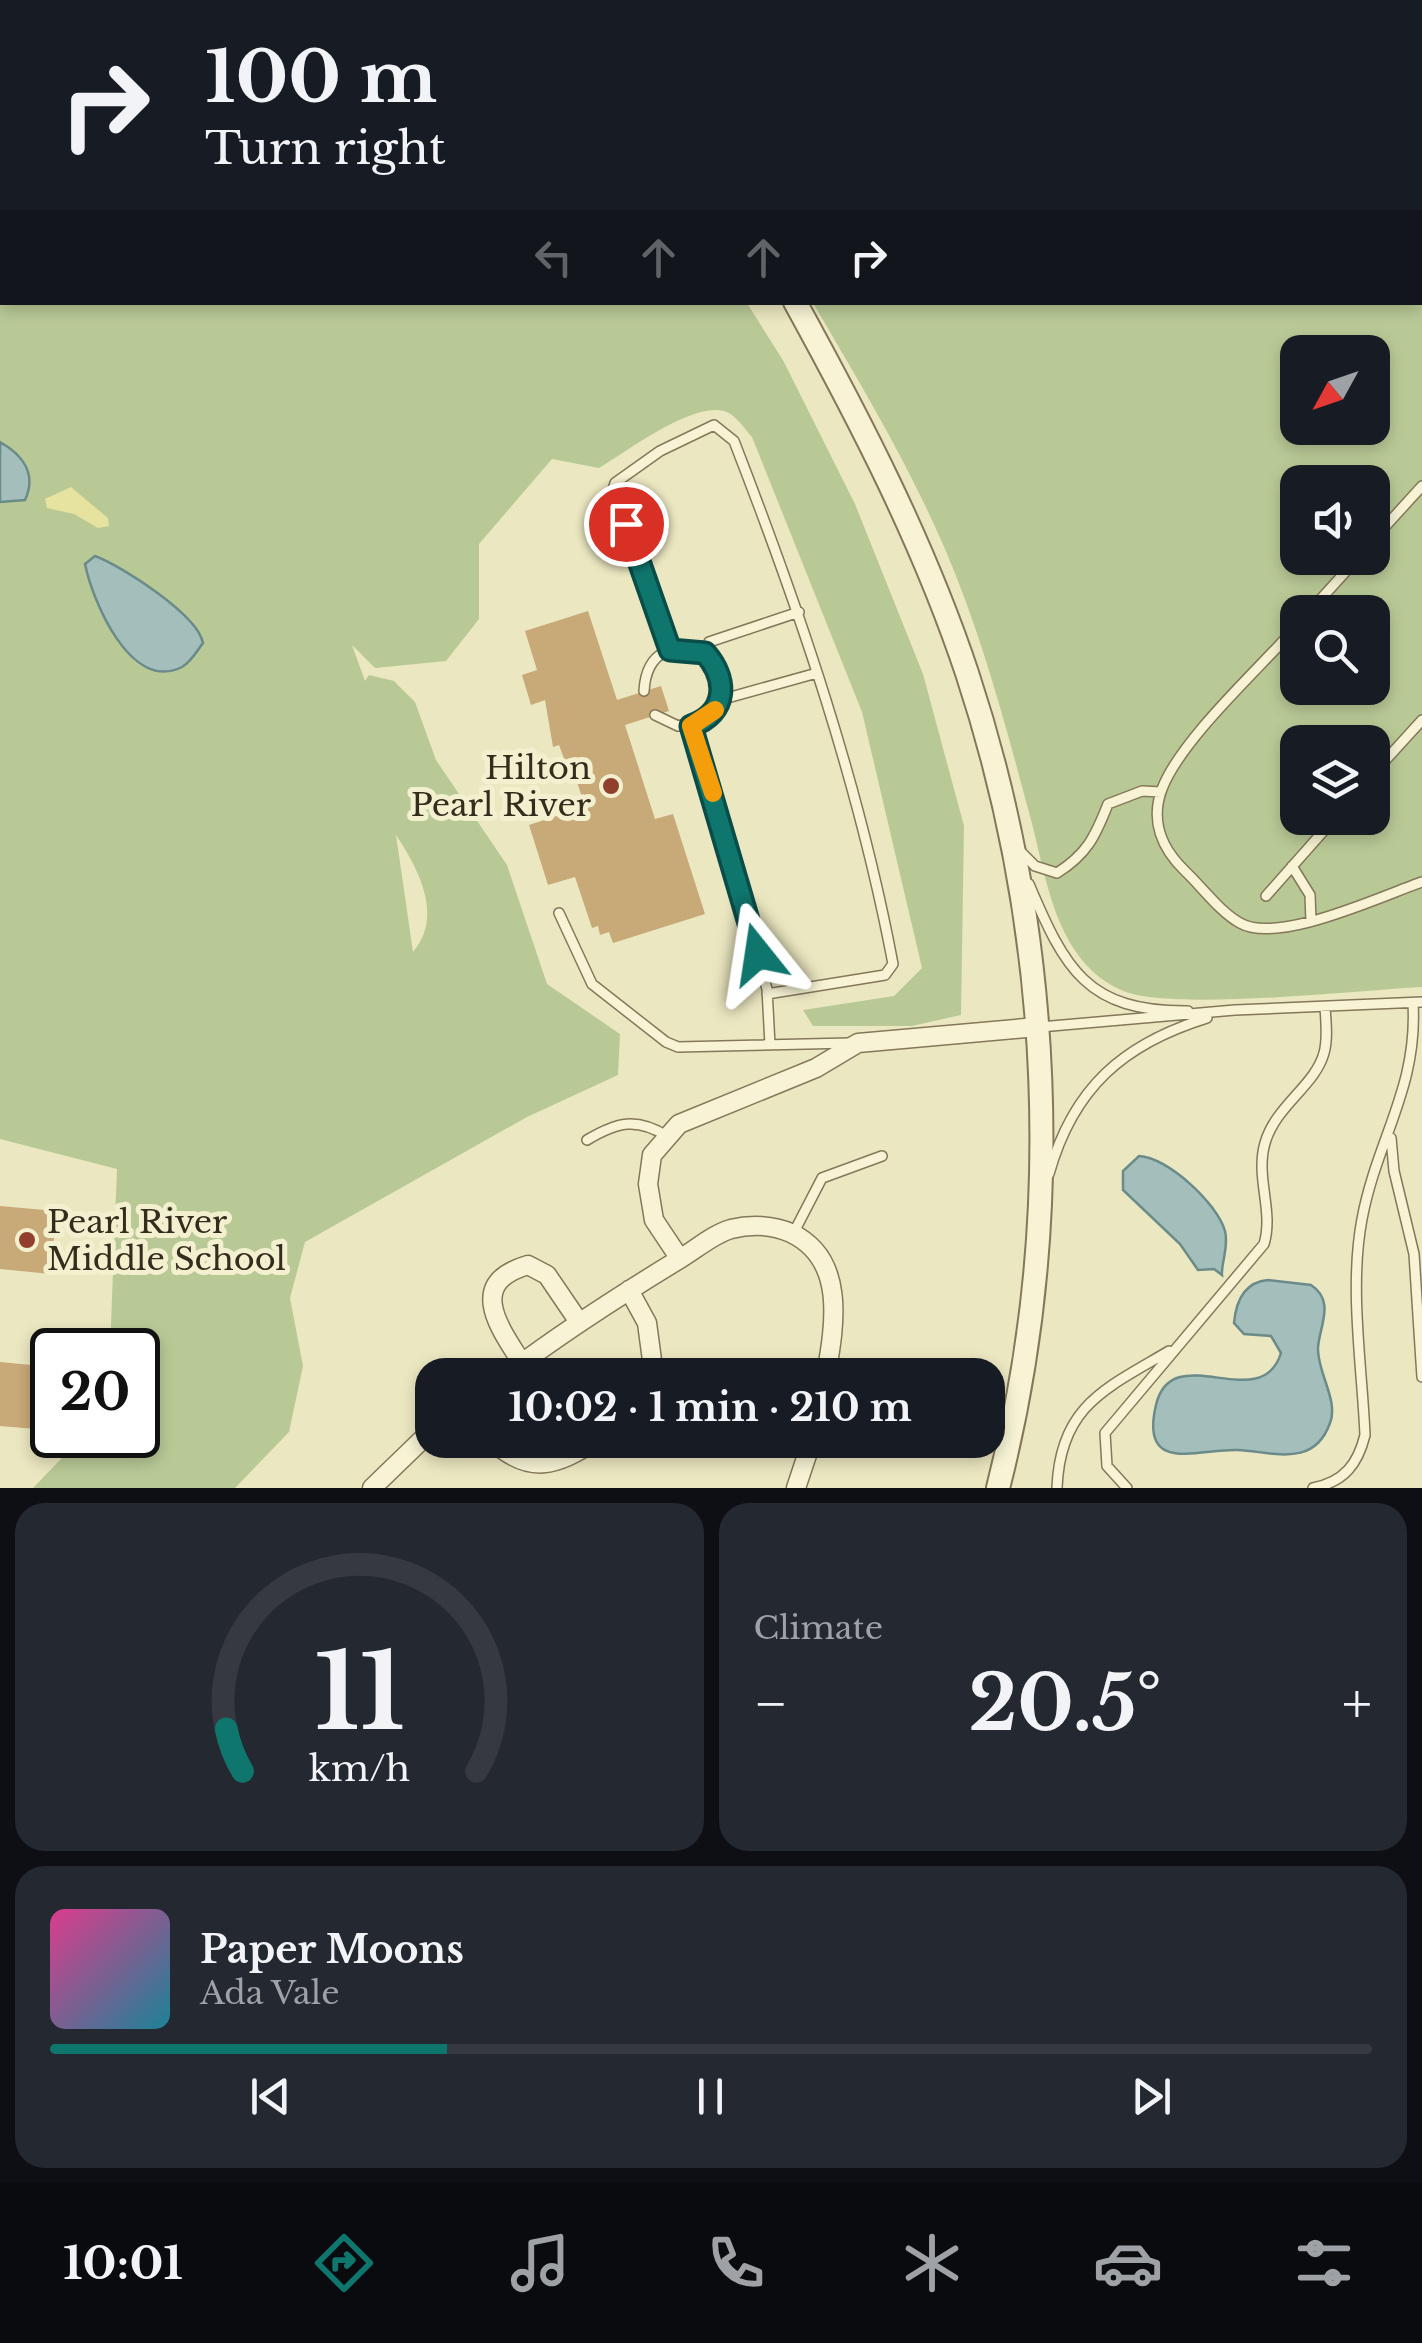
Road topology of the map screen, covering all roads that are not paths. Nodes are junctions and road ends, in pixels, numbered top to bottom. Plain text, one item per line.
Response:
1 (797, 305) edge
2 (1422, 486) edge
3 (1390, 521) edge
4 (1343, 575) edge
5 (1324, 595) edge
6 (799, 612) junction
7 (1280, 645) edge
8 (670, 650) junction
9 (705, 653) junction
10 (817, 673) junction
11 (644, 692) dead end
12 (720, 700) junction
13 (655, 715) dead end
14 (1422, 720) edge
15 (691, 726) junction
16 (1390, 756) edge
17 (1161, 792) junction
18 (1320, 835) edge
19 (1010, 839) junction
20 (1292, 866) junction
21 (1422, 882) edge
22 (1266, 896) dead end
23 (559, 913) dead end
24 (1312, 921) junction
25 (768, 994) junction
26 (1418, 1003) edge
27 (1325, 1007) junction
28 (1235, 1010) junction
29 (1038, 1027) junction
30 (858, 1043) junction
31 (770, 1045) junction
32 (1396, 1114) junction
33 (667, 1136) junction
34 (587, 1140) dead end
35 (882, 1156) dead end
36 (1038, 1220) junction
37 (793, 1234) junction
38 (680, 1259) junction
39 (629, 1290) junction
40 (579, 1322) junction
41 (1182, 1340) junction
42 (519, 1358) edge
43 (529, 1358) edge
44 (652, 1358) edge
45 (828, 1358) edge
46 (1422, 1378) edge
47 (415, 1446) edge
48 (518, 1458) edge
49 (568, 1458) edge
50 (806, 1458) edge
51 (372, 1488) edge
52 (796, 1488) edge
53 (998, 1488) edge
54 (1058, 1488) edge
55 (1127, 1488) edge
56 (1314, 1488) edge

1 - 19 street
2 - 3 lane
4 - 5 lane
6 - 8 lane
6 - 9 lane
6 - 10 lane
7 - 17 lane
8 - 9 lane
8 - 11 lane
9 - 12 lane
10 - 12 lane
10 - 25 lane
12 - 15 lane
13 - 15 lane
14 - 16 lane
15 - 25 lane
17 - 19 lane
17 - 24 lane
18 - 20 lane
19 - 28 lane
19 - 29 street
20 - 22 lane
20 - 24 lane
21 - 24 lane
23 - 31 lane
25 - 31 lane
26 - 27 lane
26 - 32 lane
27 - 28 lane
27 - 41 lane
28 - 29 lane
28 - 36 lane
29 - 30 street
29 - 36 street
30 - 31 lane
30 - 33 street
32 - 46 lane
32 - 56 lane
33 - 34 lane
33 - 38 street
35 - 37 lane
36 - 53 street
37 - 38 street
37 - 45 street
38 - 39 street
39 - 40 street
39 - 44 street
40 - 42 street
40 - 43 street
41 - 54 lane
41 - 55 lane
47 - 51 street
48 - 49 street
50 - 52 street

